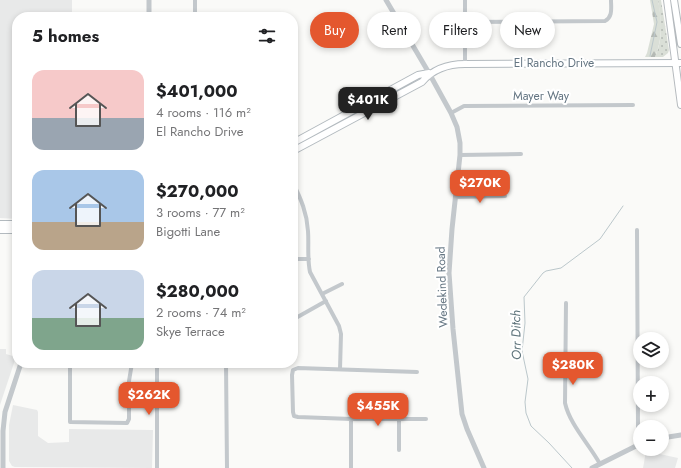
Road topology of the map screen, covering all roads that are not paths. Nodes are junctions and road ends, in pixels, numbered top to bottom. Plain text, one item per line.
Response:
1 (149, 0) edge
2 (195, 0) edge
3 (386, 0) edge
4 (465, 0) edge
5 (611, 0) edge
6 (666, 0) edge
7 (674, 0) edge
8 (149, 12) edge
9 (195, 12) edge
10 (465, 12) edge
11 (492, 22) edge
12 (680, 35) edge
13 (681, 44) edge
14 (465, 48) edge
15 (679, 63) edge
16 (465, 64) junction
17 (429, 73) junction
18 (681, 104) edge
19 (633, 105) dead end
20 (451, 113) junction
21 (298, 140) edge
22 (298, 148) edge
23 (521, 154) dead end
24 (460, 155) junction
25 (298, 193) edge
26 (505, 196) dead end
27 (455, 197) junction
28 (0, 224) edge
29 (12, 224) edge
30 (0, 230) edge
31 (12, 230) edge
32 (637, 230) dead end
33 (298, 259) edge
34 (309, 259) junction
35 (342, 284) dead end
36 (322, 294) junction
37 (326, 301) junction
38 (566, 303) dead end
39 (298, 317) edge
40 (19, 368) edge
41 (70, 368) edge
42 (131, 368) edge
43 (157, 368) edge
44 (226, 368) edge
45 (340, 369) junction
46 (416, 372) dead end
47 (351, 419) junction
48 (399, 419) junction
49 (426, 419) dead end
50 (638, 420) edge
51 (681, 435) edge
52 (669, 437) edge
53 (633, 448) edge
54 (399, 450) dead end
55 (600, 464) junction
56 (3, 468) edge
57 (157, 468) edge
58 (227, 468) edge
59 (350, 468) edge
60 (484, 468) edge
61 (592, 468) edge

1 - 8 street
2 - 9 street
3 - 17 street, Wedekind Road
4 - 10 street
5 - 11 street
6 - 15 main road
7 - 12 main road
12 - 13 main road
14 - 16 street
15 - 16 main road, El Rancho Drive
15 - 18 main road
16 - 17 main road, El Rancho Drive
17 - 20 street, Wedekind Road
17 - 21 main road, El Rancho Drive
17 - 22 main road, El Rancho Drive
19 - 20 street, Mayer Way
20 - 24 street, Wedekind Road
23 - 24 street
24 - 27 street, Wedekind Road
25 - 34 street
26 - 27 street
27 - 60 street, Wedekind Road
28 - 29 main road
30 - 31 main road
32 - 50 street
33 - 34 street
34 - 36 street
35 - 36 street
36 - 37 street
37 - 39 street
37 - 45 street
38 - 55 street
40 - 56 street
41 - 42 street
43 - 57 street
44 - 58 street
45 - 46 street
45 - 47 street
47 - 48 street
47 - 59 street
48 - 49 street
48 - 54 street
51 - 52 street
53 - 55 street
55 - 61 street

